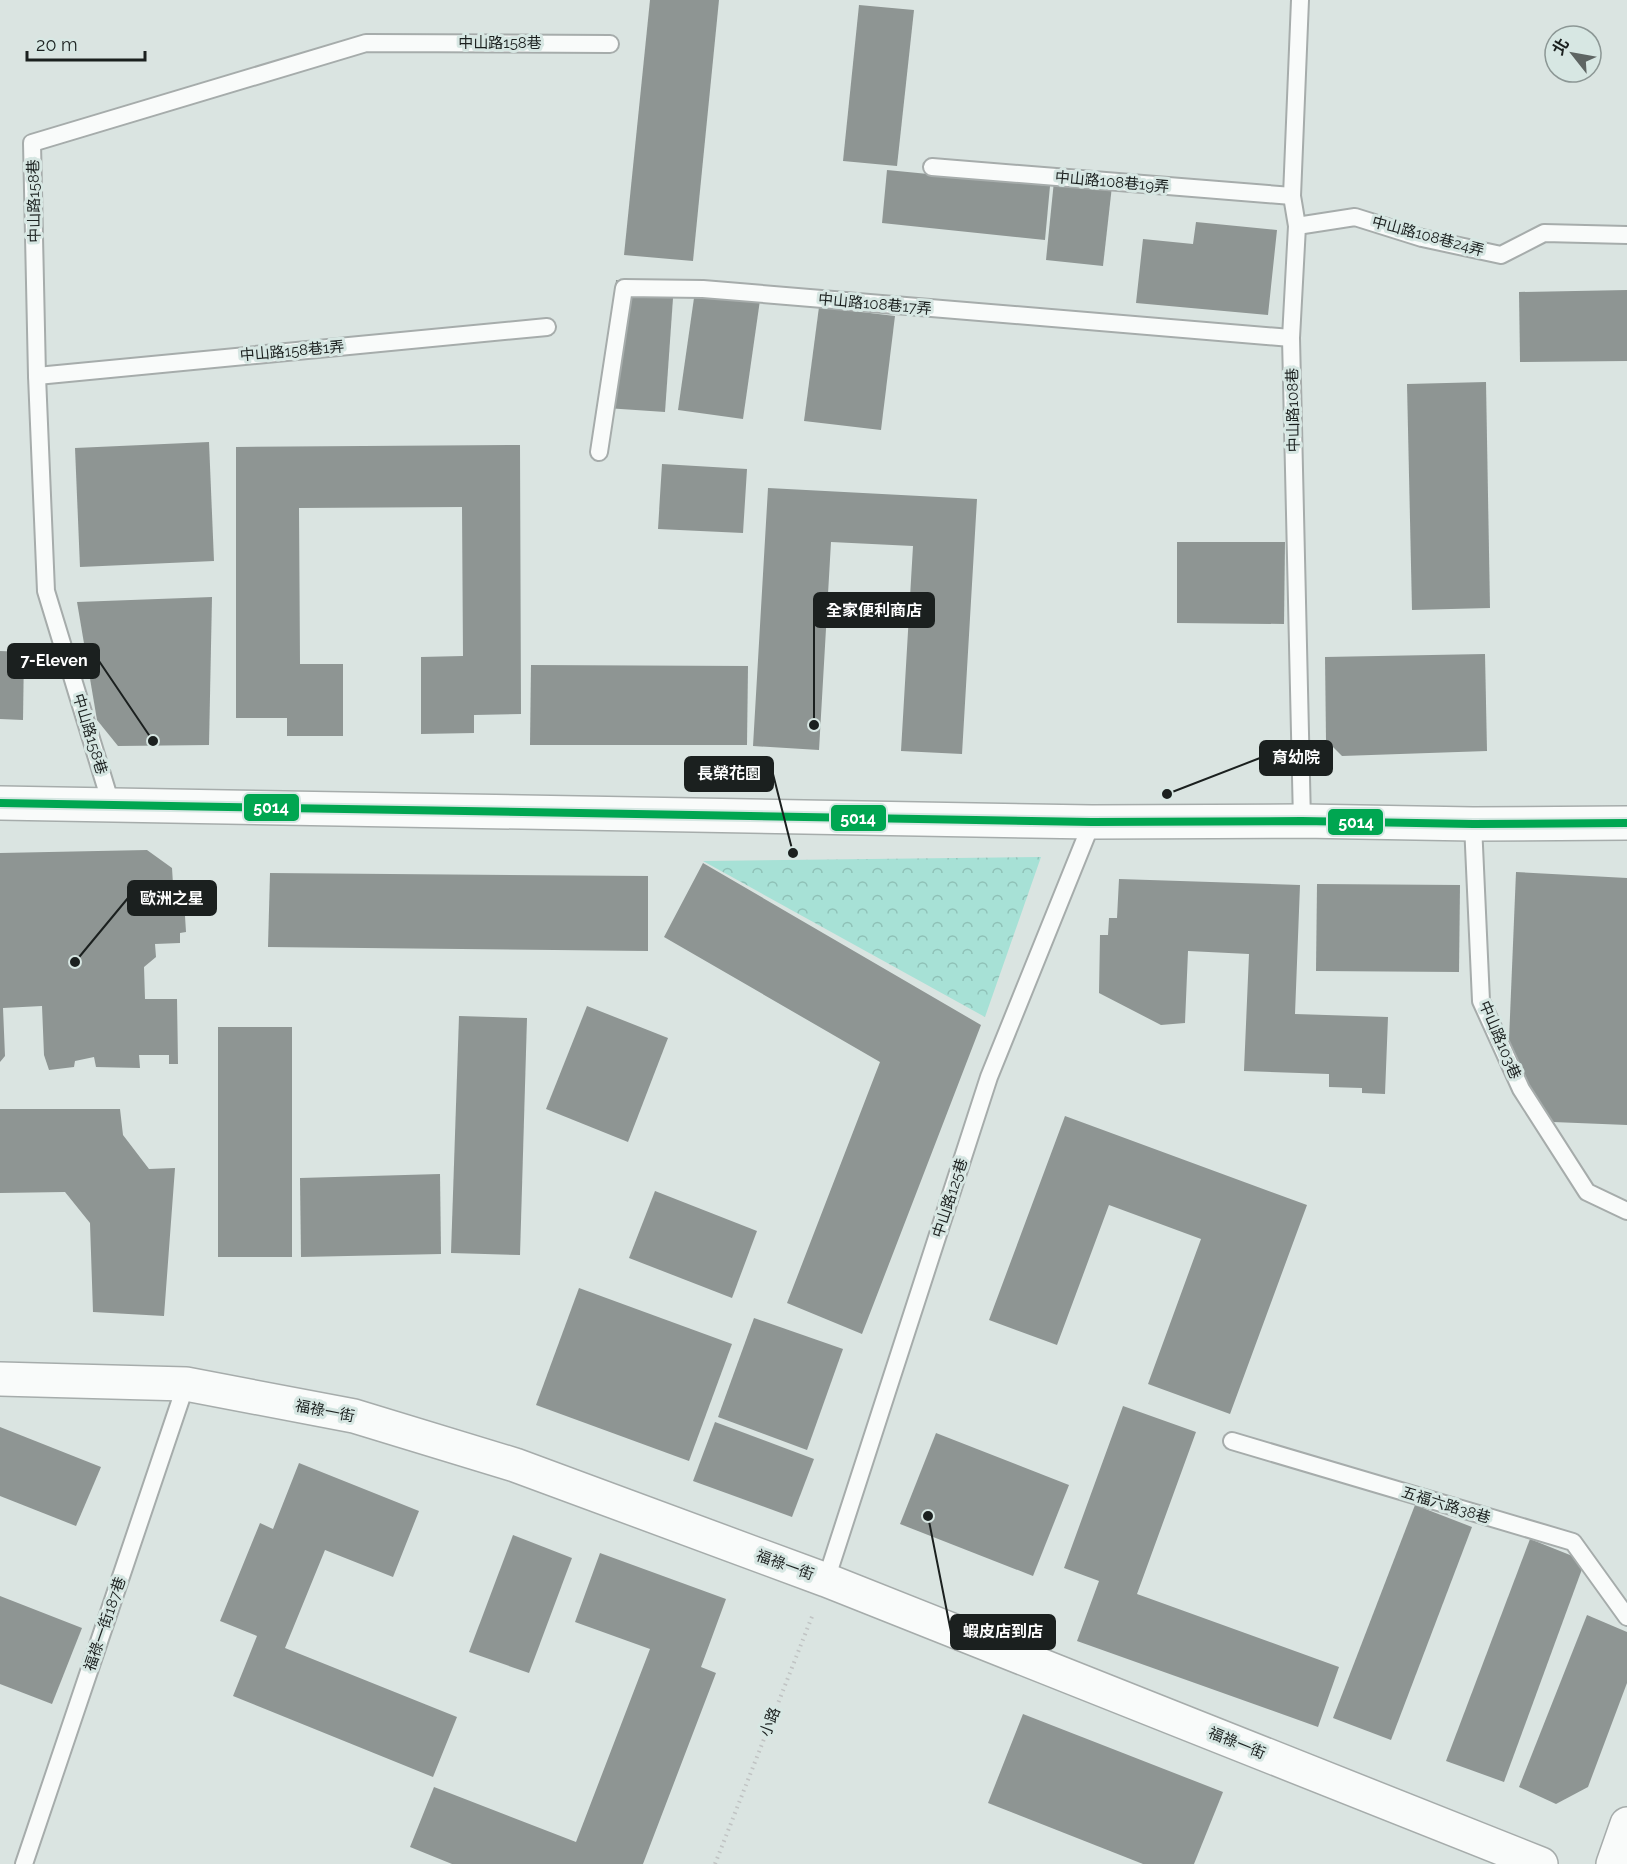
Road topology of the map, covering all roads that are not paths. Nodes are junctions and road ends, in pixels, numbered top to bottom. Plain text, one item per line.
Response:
1 (1300, 0) edge
2 (610, 44) dead end
3 (932, 167) dead end
4 (1292, 196) junction
5 (1297, 226) junction
6 (1627, 235) edge
7 (547, 327) dead end
8 (1291, 338) junction
9 (37, 376) junction
10 (599, 452) dead end
11 (0, 803) edge
12 (111, 804) junction
13 (1302, 821) junction
14 (1092, 822) junction
15 (1627, 823) edge
16 (1473, 824) junction
17 (1627, 1210) edge
18 (0, 1378) edge
19 (186, 1384) junction
20 (1232, 1441) dead end
21 (826, 1580) junction
22 (1627, 1617) edge
23 (1627, 1824) edge
24 (24, 1864) edge
25 (1541, 1864) edge
26 (1613, 1864) edge

1 - 4 lane, 中山路108巷
2 - 9 lane, 中山路158巷
3 - 4 lane, 中山路108巷19弄
4 - 5 lane, 中山路108巷
5 - 6 lane, 中山路108巷24弄
5 - 8 lane, 中山路108巷
7 - 9 lane, 中山路158巷1弄
8 - 10 lane, 中山路108巷17弄
8 - 13 lane, 中山路108巷
9 - 12 lane, 中山路158巷
11 - 12 street
12 - 14 street
13 - 14 street
13 - 16 street
14 - 21 lane, 中山路125巷
15 - 16 street
16 - 17 lane, 中山路103巷
18 - 19 street, 福祿一街
19 - 21 street, 福祿一街
19 - 24 lane, 福祿一街187巷
20 - 22 lane, 五福六路38巷
21 - 25 street, 福祿一街
23 - 26 street

